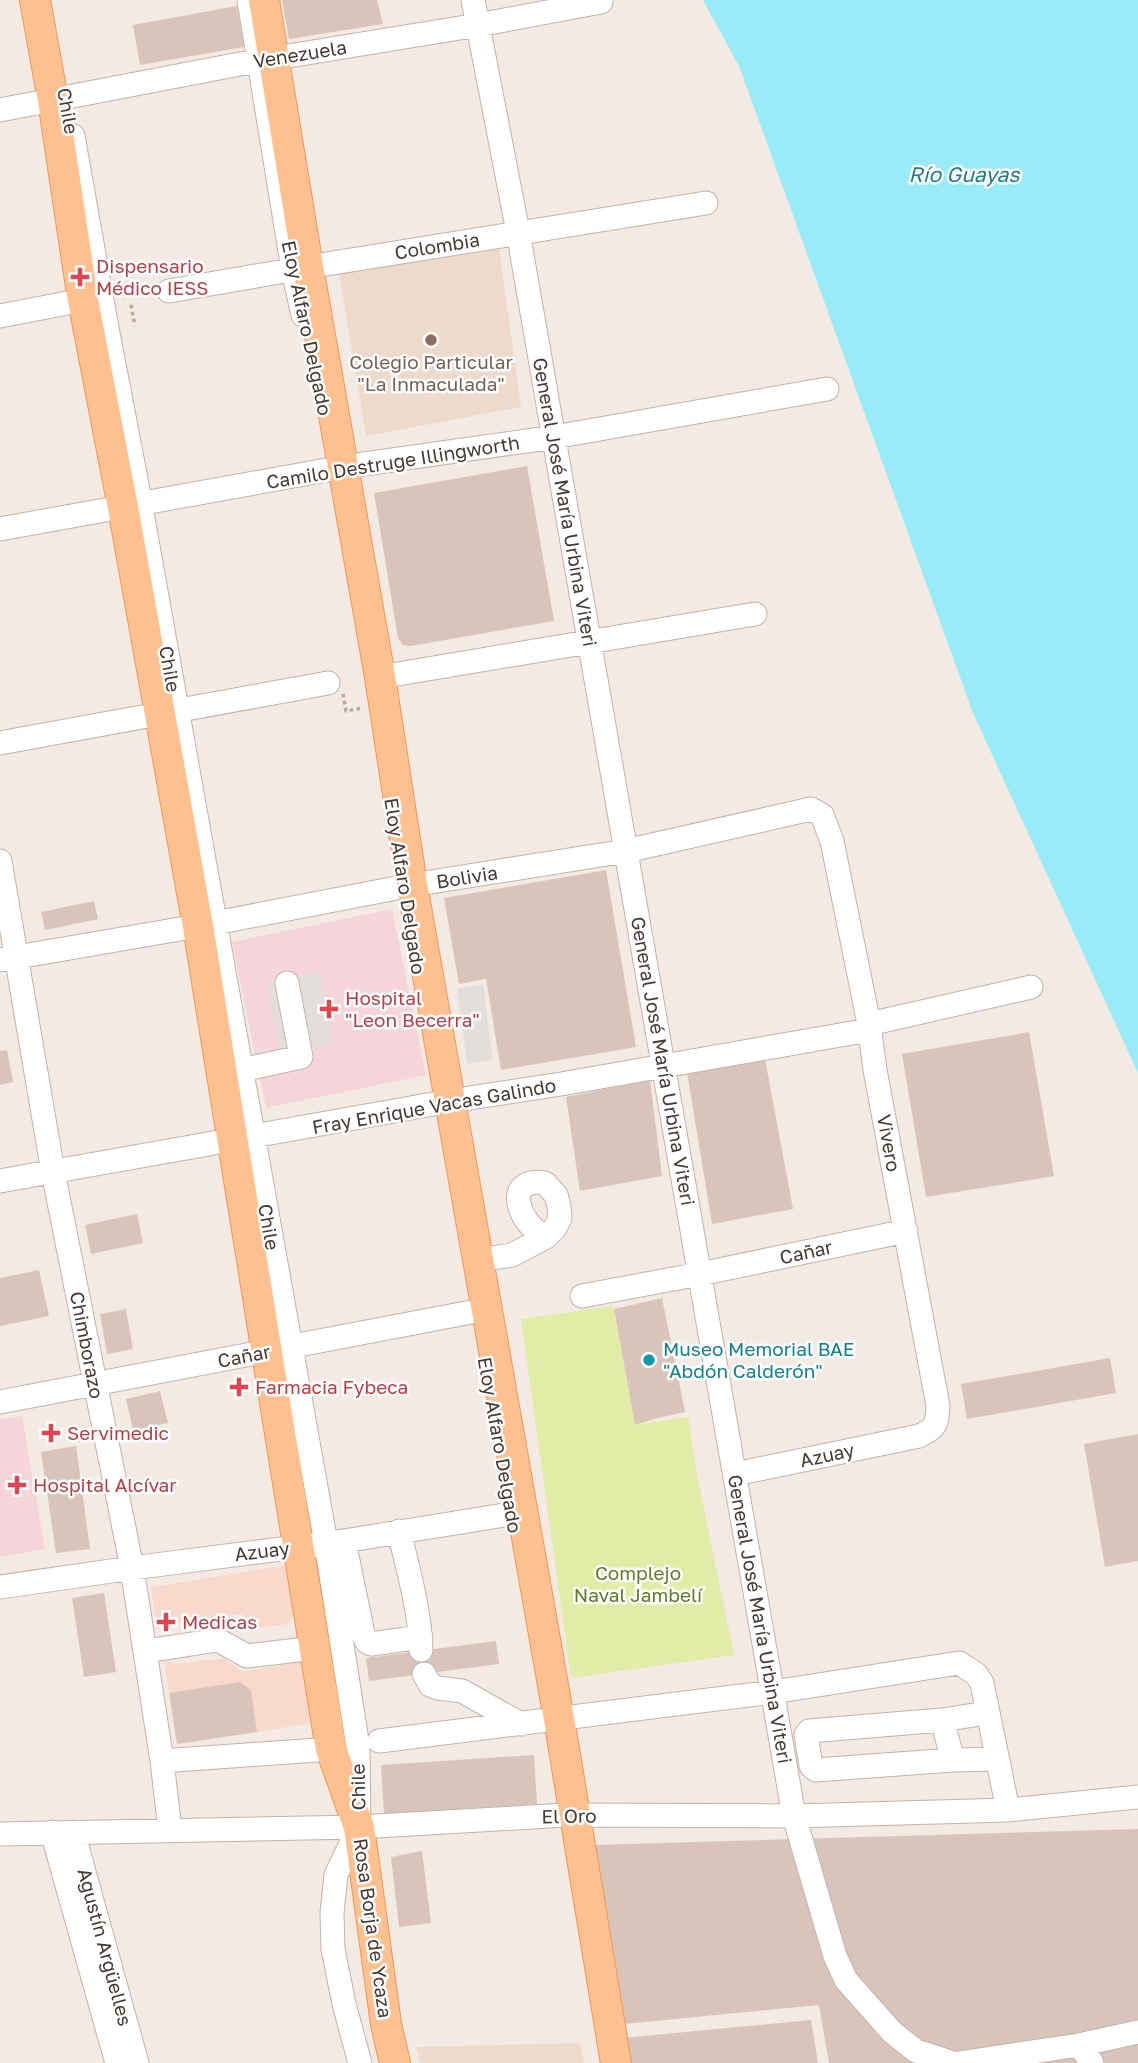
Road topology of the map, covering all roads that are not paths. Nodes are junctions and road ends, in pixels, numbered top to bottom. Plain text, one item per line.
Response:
1 (35, 0) edge
2 (49, 0) edge
3 (248, 0) edge
4 (264, 0) edge
5 (473, 0) edge
6 (601, 2) dead end
7 (478, 25) junction
8 (267, 60) junction
9 (59, 99) junction
10 (0, 110) edge
11 (706, 203) dead end
12 (518, 232) junction
13 (300, 269) junction
14 (169, 291) dead end
15 (83, 300) junction
16 (0, 316) edge
17 (827, 389) dead end
18 (554, 438) junction
19 (340, 468) junction
20 (132, 506) junction
21 (0, 529) edge
22 (755, 614) dead end
23 (590, 641) junction
24 (335, 687) road end
25 (378, 692) junction
26 (168, 712) junction
27 (0, 743) edge
28 (832, 841) joint
29 (626, 851) junction
30 (0, 861) edge
31 (409, 886) junction
32 (207, 925) junction
33 (8, 959) edge
34 (287, 983) dead end
35 (1031, 988) dead end
36 (869, 1027) junction
37 (664, 1066) junction
38 (241, 1070) junction
39 (444, 1102) junction
40 (242, 1139) junction
41 (53, 1172) junction
42 (0, 1181) edge
43 (906, 1231) junction
44 (546, 1237) dead end
45 (478, 1260) junction
46 (700, 1274) junction
47 (582, 1296) dead end
48 (481, 1310) junction
49 (278, 1350) junction
50 (95, 1384) junction
51 (0, 1402) edge
52 (919, 1436) joint
53 (735, 1474) junction
54 (518, 1513) junction
55 (399, 1531) junction
56 (323, 1543) junction
57 (132, 1568) junction
58 (0, 1587) edge
59 (314, 1648) junction
60 (146, 1651) junction
61 (424, 1674) dead end
62 (773, 1692) junction
63 (987, 1713) junction
64 (554, 1719) junction
65 (942, 1720) junction
66 (521, 1724) junction
67 (379, 1741) dead end
68 (331, 1749) junction
69 (996, 1759) junction
70 (953, 1760) junction
71 (162, 1761) junction
72 (1138, 1797) edge
73 (1008, 1810) junction
74 (571, 1815) junction
75 (794, 1816) junction
76 (359, 1827) junction
77 (170, 1830) junction
78 (62, 1832) junction
79 (0, 1834) edge
80 (112, 2010) junction
81 (1138, 2032) edge
82 (1085, 2054) edge
83 (117, 2063) edge
84 (137, 2063) edge
85 (360, 2063) edge
86 (395, 2063) edge
87 (603, 2063) edge
88 (616, 2063) edge
89 (953, 2063) edge
90 (959, 2063) edge

1 - 9 main road, Chile
2 - 9 street, Chile
3 - 8 street, Eloy Alfaro Delgado
4 - 8 main road, Eloy Alfaro Delgado
5 - 7 street, General José María Urbina Viteri
6 - 7 street, Venezuela
7 - 8 street, Venezuela
7 - 12 street, General José María Urbina Viteri
8 - 9 street, Venezuela
8 - 13 main road, Eloy Alfaro Delgado
9 - 10 street, Venezuela
9 - 15 main road, Chile
9 - 20 street, Chile
11 - 12 street, Colombia
12 - 13 street, Colombia
12 - 18 street, General José María Urbina Viteri
13 - 14 street, Colombia
13 - 19 main road, Eloy Alfaro Delgado
15 - 16 street
15 - 20 main road, Chile
17 - 18 street, Camilo Destruge Illingworth
18 - 19 street, Camilo Destruge Illingworth
18 - 23 street, General José María Urbina Viteri
19 - 20 street, Camilo Destruge Illingworth
19 - 25 main road, Eloy Alfaro Delgado
20 - 21 street, Camilo Destruge Illingworth
20 - 26 main road, Chile
22 - 23 street
23 - 25 street
23 - 29 street, General José María Urbina Viteri
24 - 26 street
25 - 31 main road, Eloy Alfaro Delgado
26 - 27 street
26 - 32 main road, Chile
28 - 29 street, Bolivia
28 - 36 street, Vivero
29 - 31 street, Bolivia
29 - 37 street, General José María Urbina Viteri
30 - 33 street, Chimborazo
31 - 32 street, Bolivia
31 - 39 main road, Eloy Alfaro Delgado
32 - 33 street, Bolivia
32 - 38 street, Chile
32 - 40 main road, Chile
33 - 41 street, Chimborazo
34 - 38 street
35 - 36 street, Fray Enrique Vacas Galindo
36 - 37 street, Fray Enrique Vacas Galindo
36 - 43 street, Vivero
37 - 39 street, Fray Enrique Vacas Galindo
37 - 46 street, General José María Urbina Viteri
38 - 40 street, Chile
39 - 40 street, Fray Enrique Vacas Galindo
39 - 45 main road, Eloy Alfaro Delgado
39 - 48 street, Eloy Alfaro Delgado
40 - 41 street, Fray Enrique Vacas Galindo
40 - 49 main road, Chile
41 - 42 street, Fray Enrique Vacas Galindo
41 - 50 street, Chimborazo
43 - 46 street, Cañar
43 - 52 street, Vivero
44 - 45 street
45 - 48 main road, Eloy Alfaro Delgado
46 - 47 street, Cañar
46 - 53 street, General José María Urbina Viteri
48 - 49 street, Cañar
48 - 54 main road, Eloy Alfaro Delgado
49 - 50 street, Cañar
49 - 56 main road, Chile
50 - 51 street, Cañar
50 - 57 street, Chimborazo
52 - 53 street, Azuay
53 - 62 street, General José María Urbina Viteri
54 - 55 street, Azuay
54 - 64 main road, Eloy Alfaro Delgado
55 - 56 street, Azuay
55 - 56 street
56 - 57 street, Azuay
56 - 59 main road, Chile
56 - 76 street, Chile
57 - 58 street, Azuay
57 - 60 street, Chimborazo
59 - 60 street
59 - 68 main road, Chile
60 - 71 street, Chimborazo
61 - 66 street
62 - 63 street
62 - 64 street
62 - 75 street, General José María Urbina Viteri
63 - 65 street
63 - 69 street
64 - 66 street
64 - 74 main road, Eloy Alfaro Delgado
65 - 70 street
65 - 70 street
66 - 67 street
68 - 71 street
68 - 76 main road, Chile
69 - 70 street
69 - 73 street
71 - 77 street, Chimborazo
72 - 73 street, El Oro
73 - 75 street, El Oro
74 - 75 street, El Oro
74 - 76 street, El Oro
74 - 87 street
74 - 88 main road, Eloy Alfaro Delgado
75 - 89 street, General José María Urbina Viteri
76 - 77 street, El Oro
76 - 85 street, Rosa Borja de Ycaza
76 - 86 main road, Rosa Borja de Ycaza
77 - 78 street, El Oro
78 - 79 street, El Oro
78 - 80 street, Agustín Argüelles
80 - 83 street, Agustín Argüelles
80 - 84 street, Agustín Argüelles
81 - 82 street
82 - 90 street

